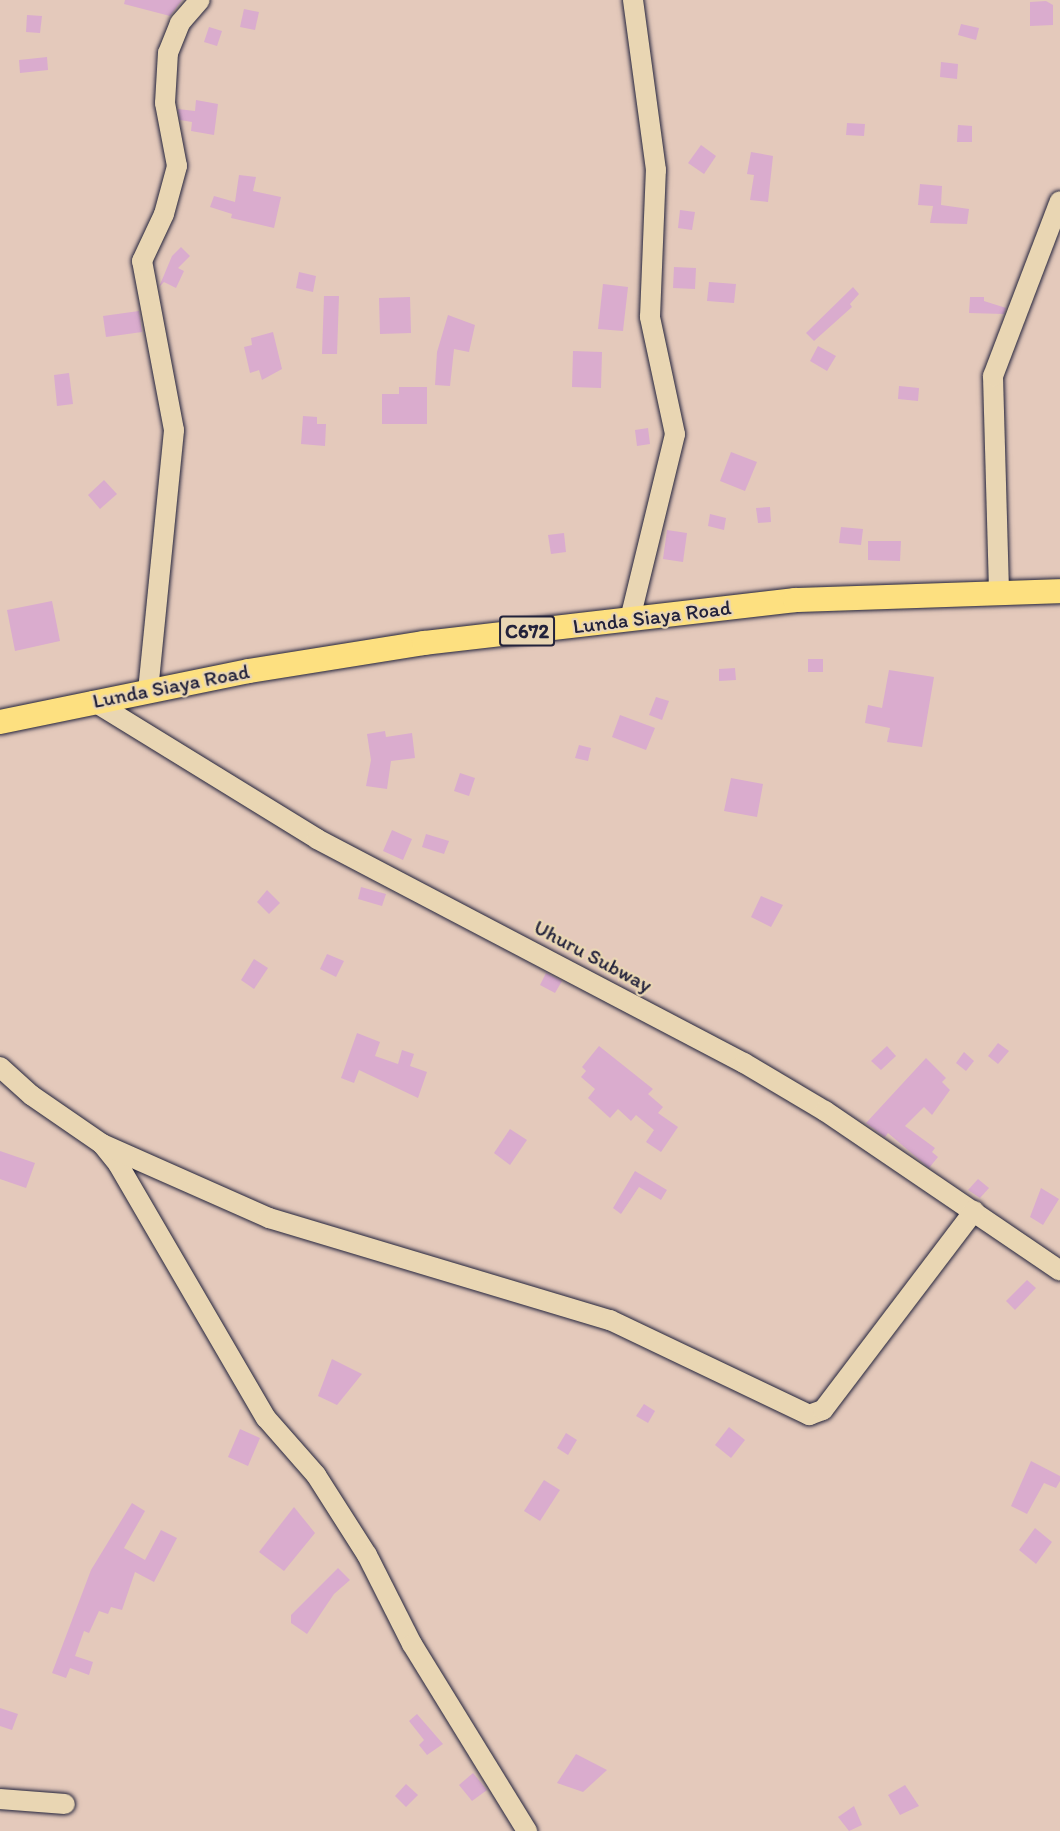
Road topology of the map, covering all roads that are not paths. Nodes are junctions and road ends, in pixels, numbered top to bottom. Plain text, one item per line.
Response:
1 (200, 0) edge
2 (633, 0) edge
3 (1060, 201) edge
4 (999, 591) junction
5 (1060, 591) edge
6 (630, 619) junction
7 (148, 691) junction
8 (93, 701) junction
9 (0, 722) edge
10 (0, 1067) edge
11 (102, 1144) junction
12 (974, 1211) junction
13 (1060, 1271) edge
14 (0, 1798) edge
15 (65, 1804) dead end
16 (527, 1831) edge

1 - 7 street
2 - 6 street
3 - 4 street
4 - 5 main road, Lunda Siaya Road / C672
4 - 6 main road, Lunda Siaya Road / C672
6 - 7 main road, Lunda Siaya Road / C672
7 - 8 main road, Lunda Siaya Road / C672
8 - 9 main road, Lunda Siaya Road / C672
8 - 12 street, Uhuru Subway
10 - 11 street
11 - 12 street
11 - 16 street
12 - 13 street, Uhuru Subway
14 - 15 street

